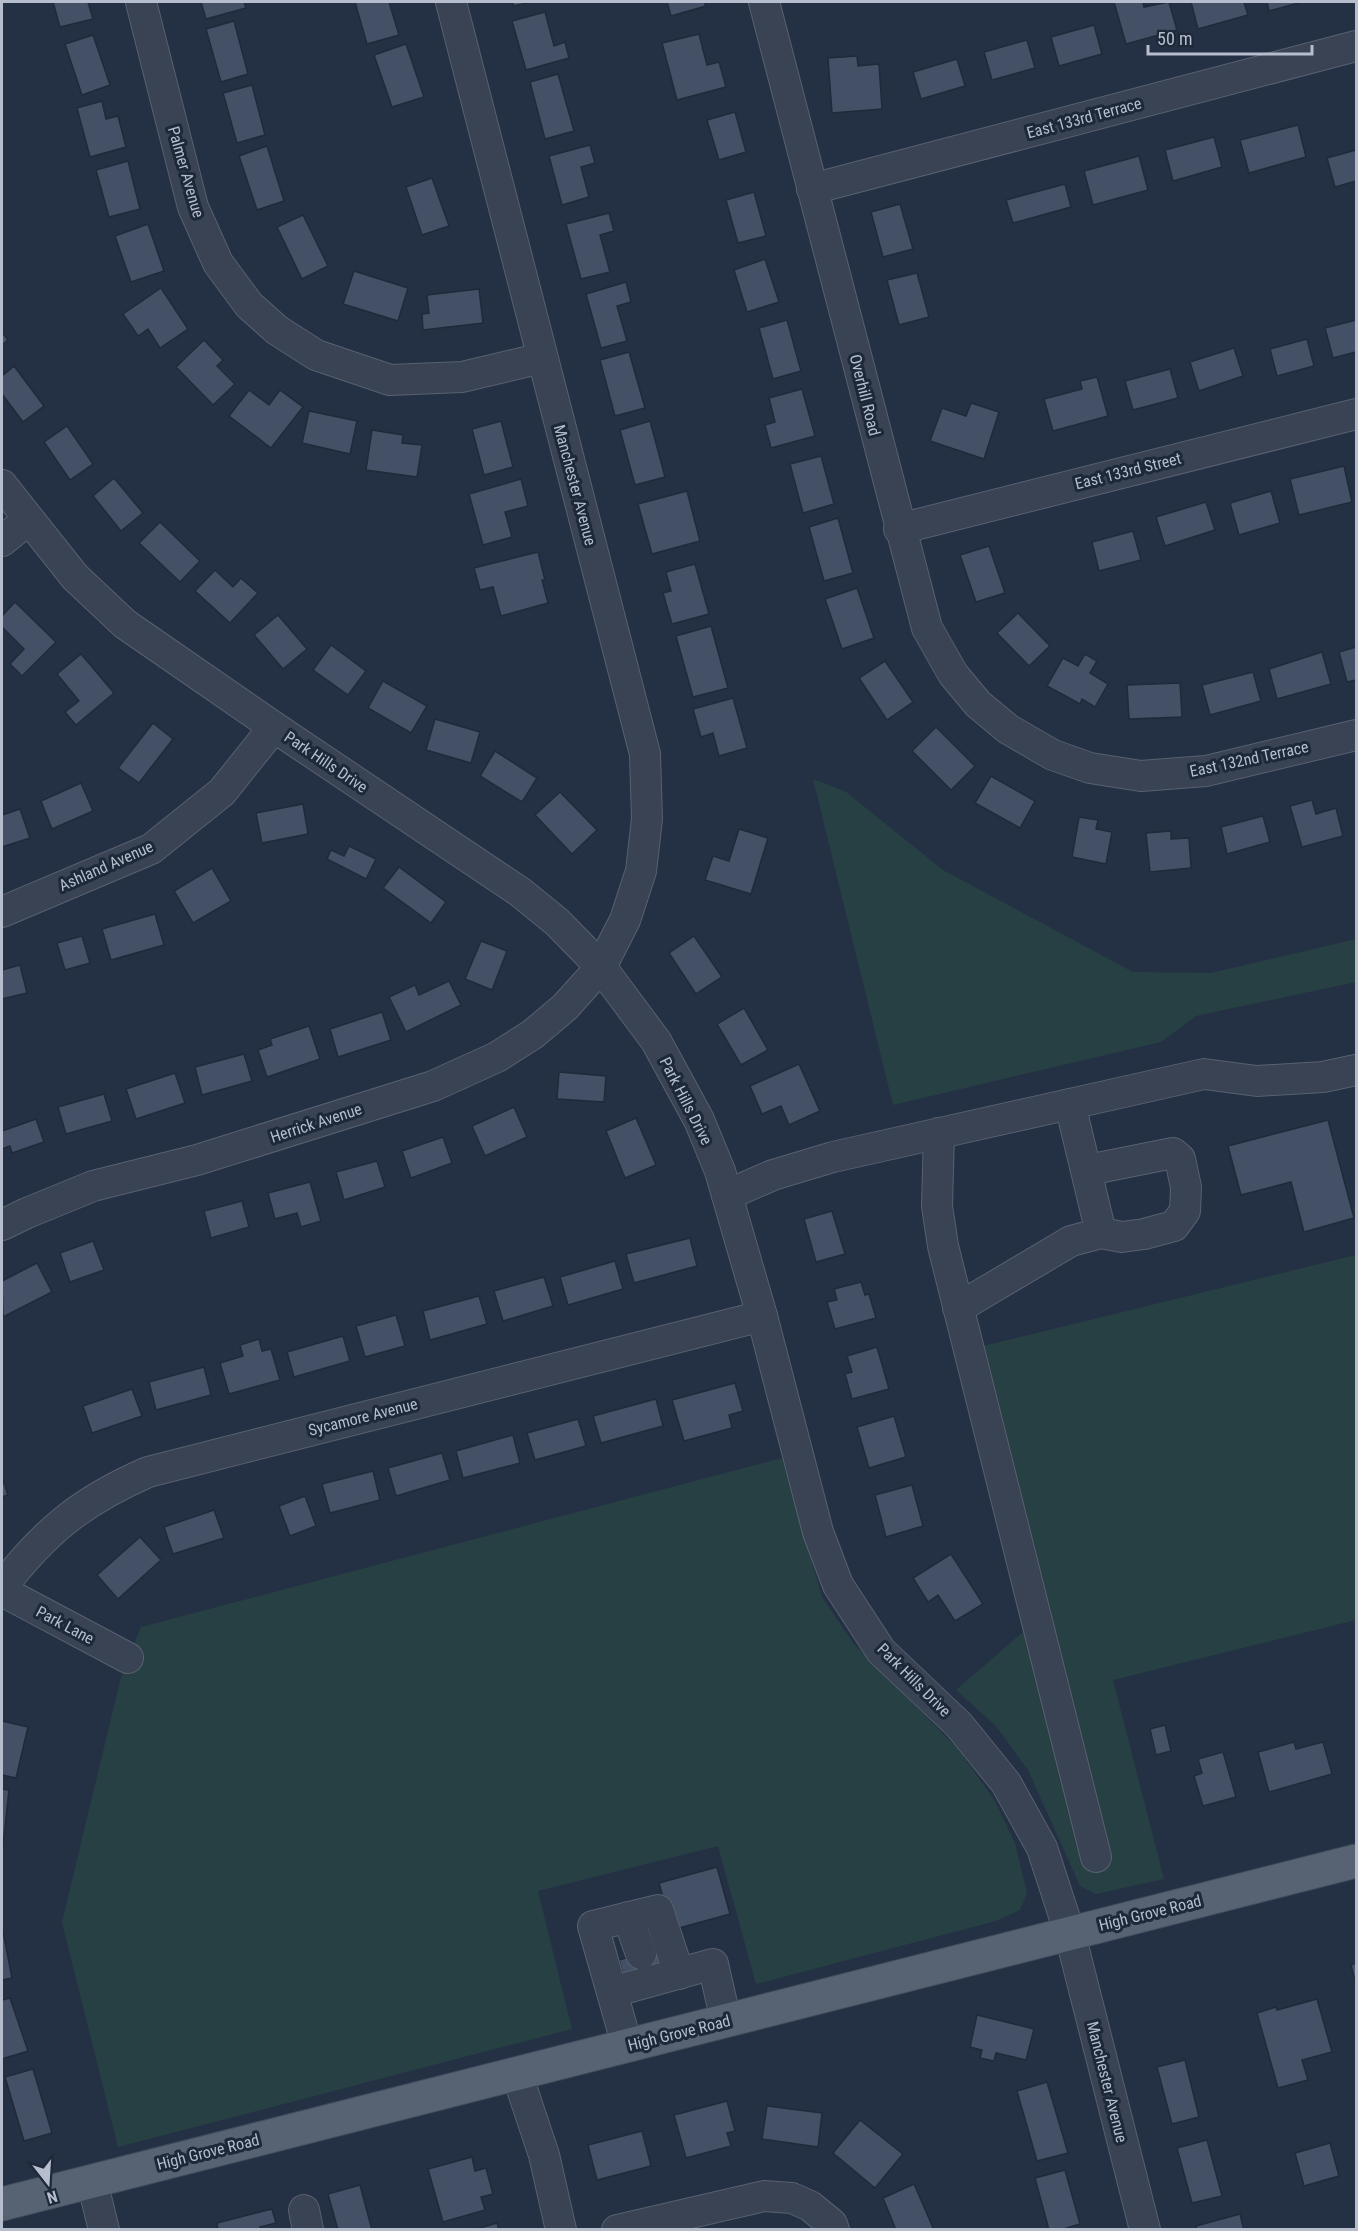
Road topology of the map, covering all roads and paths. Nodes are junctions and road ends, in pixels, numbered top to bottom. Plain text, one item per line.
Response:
1 (141, 2) edge
2 (451, 2) edge
3 (764, 2) edge
4 (1356, 46) edge
5 (812, 189) junction
6 (542, 358) junction
7 (1356, 414) edge
8 (2, 485) edge
9 (28, 520) junction
10 (899, 529) junction
11 (2, 542) edge
12 (274, 727) junction
13 (1356, 735) edge
14 (1037, 746) joint
15 (2, 912) edge
16 (600, 967) junction
17 (1356, 1070) edge
18 (1070, 1104) junction
19 (939, 1133) junction
20 (1088, 1170) junction
21 (727, 1195) junction
22 (2, 1225) edge
23 (1101, 1233) junction
24 (958, 1308) junction
25 (762, 1316) junction
26 (2, 1589) edge
27 (128, 1658) dead end
28 (1096, 1857) dead end
29 (1356, 1861) edge
30 (628, 1917) junction
31 (1070, 1934) junction
32 (646, 1970) junction
33 (679, 1974) junction
34 (612, 1992) junction
35 (726, 2021) junction
36 (627, 2046) junction
37 (517, 2074) junction
38 (92, 2181) junction
39 (2, 2204) edge
40 (104, 2229) edge
41 (561, 2229) edge
42 (617, 2229) edge
43 (834, 2229) edge
44 (1145, 2229) edge

1 - 6 street, Palmer Avenue
2 - 6 street, Manchester Avenue
3 - 5 street, Overhill Road
4 - 5 street, East 133rd Terrace
5 - 10 street, Overhill Road
6 - 16 street, Manchester Avenue
7 - 10 street, East 133rd Street
8 - 9 street, Park Hills Drive
9 - 11 street
9 - 12 street, Park Hills Drive
10 - 14 street, Overhill Road
12 - 15 street, Ashland Avenue
12 - 16 street, Park Hills Drive
13 - 14 street, East 132nd Terrace
16 - 21 street, Park Hills Drive
16 - 22 street, Herrick Avenue
17 - 18 street
18 - 19 street
18 - 20 street
19 - 21 street
19 - 24 street
20 - 23 street
20 - 23 street
21 - 25 street, Park Hills Drive
23 - 24 street
24 - 28 street
25 - 26 street, Sycamore Avenue
25 - 31 street, Park Hills Drive
26 - 27 street, Park Lane
29 - 31 main road, High Grove Road
30 - 32 street
30 - 33 street
30 - 34 street
31 - 35 main road, High Grove Road
31 - 44 street, Manchester Avenue
32 - 33 street
32 - 34 street
33 - 35 street
34 - 36 street
35 - 36 main road, High Grove Road
36 - 37 main road, High Grove Road
37 - 38 main road, High Grove Road
37 - 41 street
38 - 39 main road, High Grove Road
38 - 40 street
42 - 43 street

